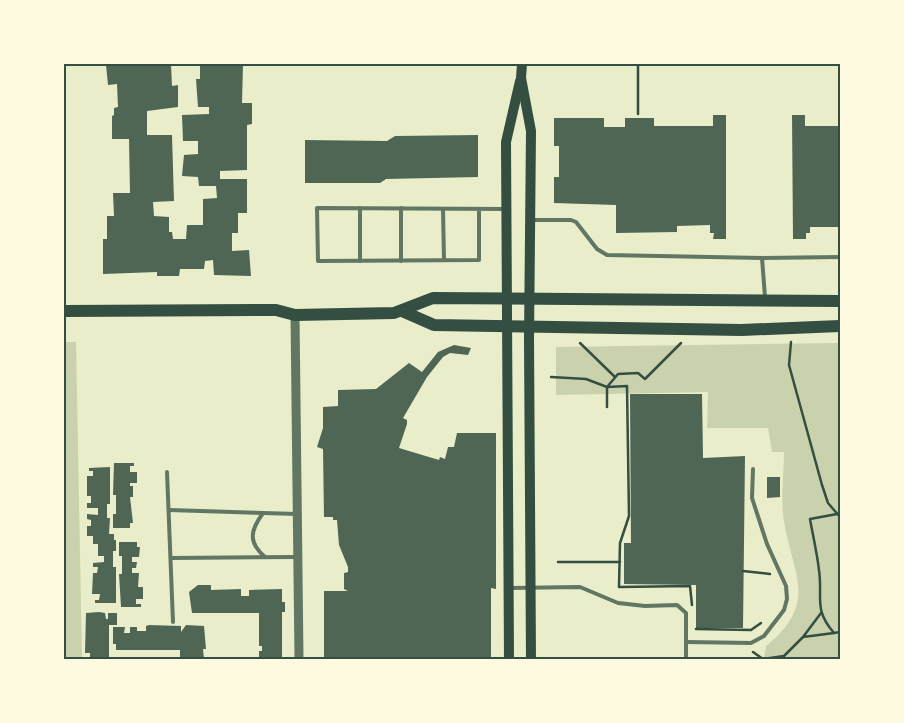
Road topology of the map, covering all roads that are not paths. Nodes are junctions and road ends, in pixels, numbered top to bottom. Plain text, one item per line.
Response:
1 (522, 64) edge
2 (522, 78) junction
3 (360, 208) junction
4 (401, 208) junction
5 (443, 209) junction
6 (479, 209) junction
7 (506, 209) junction
8 (530, 220) junction
9 (840, 257) edge
10 (762, 258) junction
11 (360, 260) junction
12 (444, 260) junction
13 (401, 261) junction
14 (506, 298) junction
15 (530, 298) junction
16 (765, 300) junction
17 (840, 301) edge
18 (64, 311) edge
19 (402, 311) junction
20 (295, 315) junction
21 (506, 326) junction
22 (529, 326) junction
23 (840, 326) edge
24 (753, 469) dead end
25 (167, 472) dead end
26 (169, 510) junction
27 (262, 513) junction
28 (298, 514) junction
29 (265, 557) junction
30 (298, 557) junction
31 (171, 558) junction
32 (531, 587) junction
33 (508, 588) junction
34 (174, 622) dead end
35 (687, 642) junction
36 (299, 659) edge
37 (509, 659) edge
38 (531, 659) edge
39 (686, 659) edge

1 - 2 main road
2 - 7 main road
2 - 8 main road
3 - 4 lane
3 - 11 lane
3 - 11 lane
4 - 5 lane
4 - 13 lane
5 - 6 lane
5 - 12 lane
6 - 7 lane
6 - 12 lane
7 - 14 main road
8 - 10 lane
8 - 15 main road
9 - 10 lane
10 - 16 lane
11 - 13 lane
12 - 13 lane
14 - 15 main road
14 - 19 main road
14 - 21 main road
15 - 16 main road
15 - 22 main road
16 - 17 main road
18 - 20 main road
19 - 20 main road
19 - 21 main road
20 - 28 street
21 - 22 main road
21 - 33 main road
22 - 23 main road
22 - 32 main road
24 - 35 lane
25 - 26 lane
26 - 27 lane
26 - 31 lane
27 - 28 lane
27 - 29 lane
28 - 30 street
29 - 30 lane
29 - 31 lane
30 - 36 street
31 - 34 lane
32 - 33 lane
32 - 35 lane
32 - 38 main road
33 - 37 main road
35 - 39 lane

